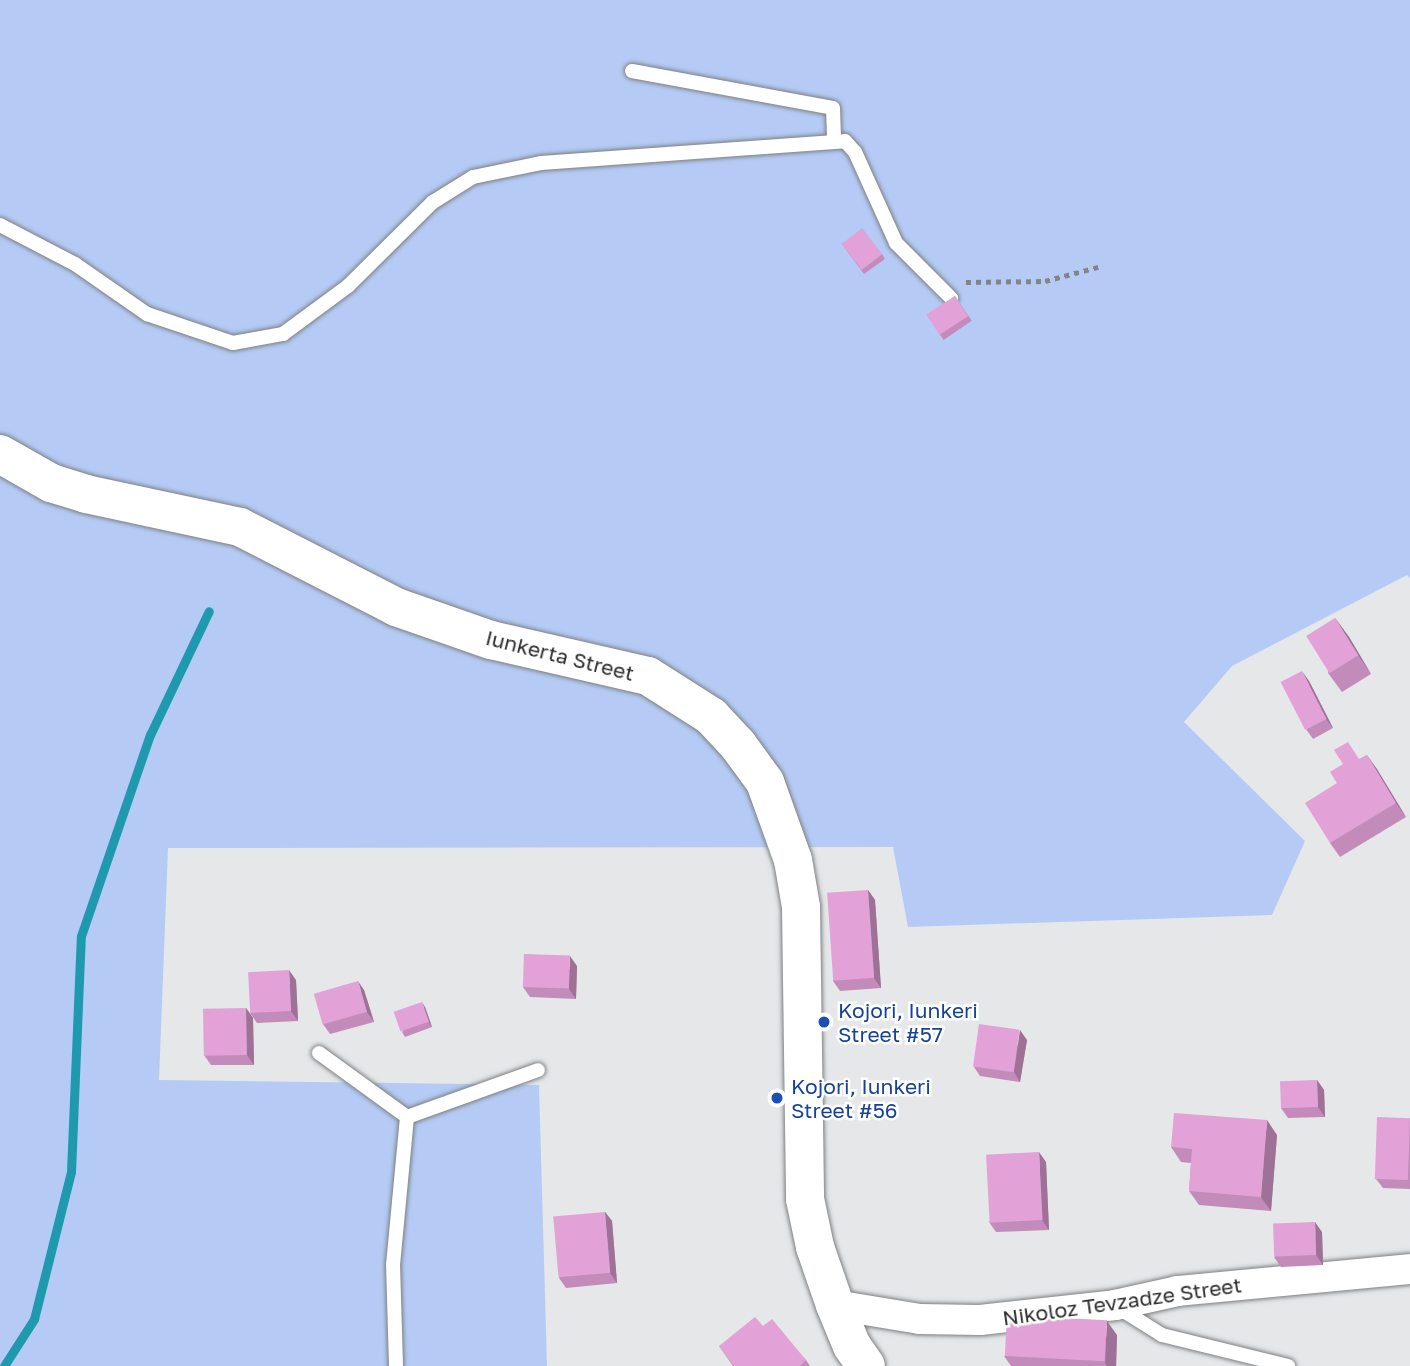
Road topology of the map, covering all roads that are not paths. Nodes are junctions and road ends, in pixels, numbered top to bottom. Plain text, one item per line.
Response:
1 (632, 71) dead end
2 (834, 141) junction
3 (0, 225) edge
4 (951, 298) edge
5 (0, 454) edge
6 (319, 1053) dead end
7 (538, 1070) dead end
8 (407, 1117) junction
9 (1410, 1269) edge
10 (835, 1305) junction
11 (1115, 1305) junction
12 (396, 1366) edge
13 (866, 1366) edge
14 (1288, 1366) edge

1 - 2 lane
2 - 3 lane
2 - 4 lane
5 - 10 main road, Iunkerta Street
6 - 8 lane
7 - 8 lane
8 - 12 lane
9 - 11 street, Nikoloz Tevzadze Street
10 - 11 street, Nikoloz Tevzadze Street
10 - 13 main road, Iunkerta Street
11 - 14 lane

